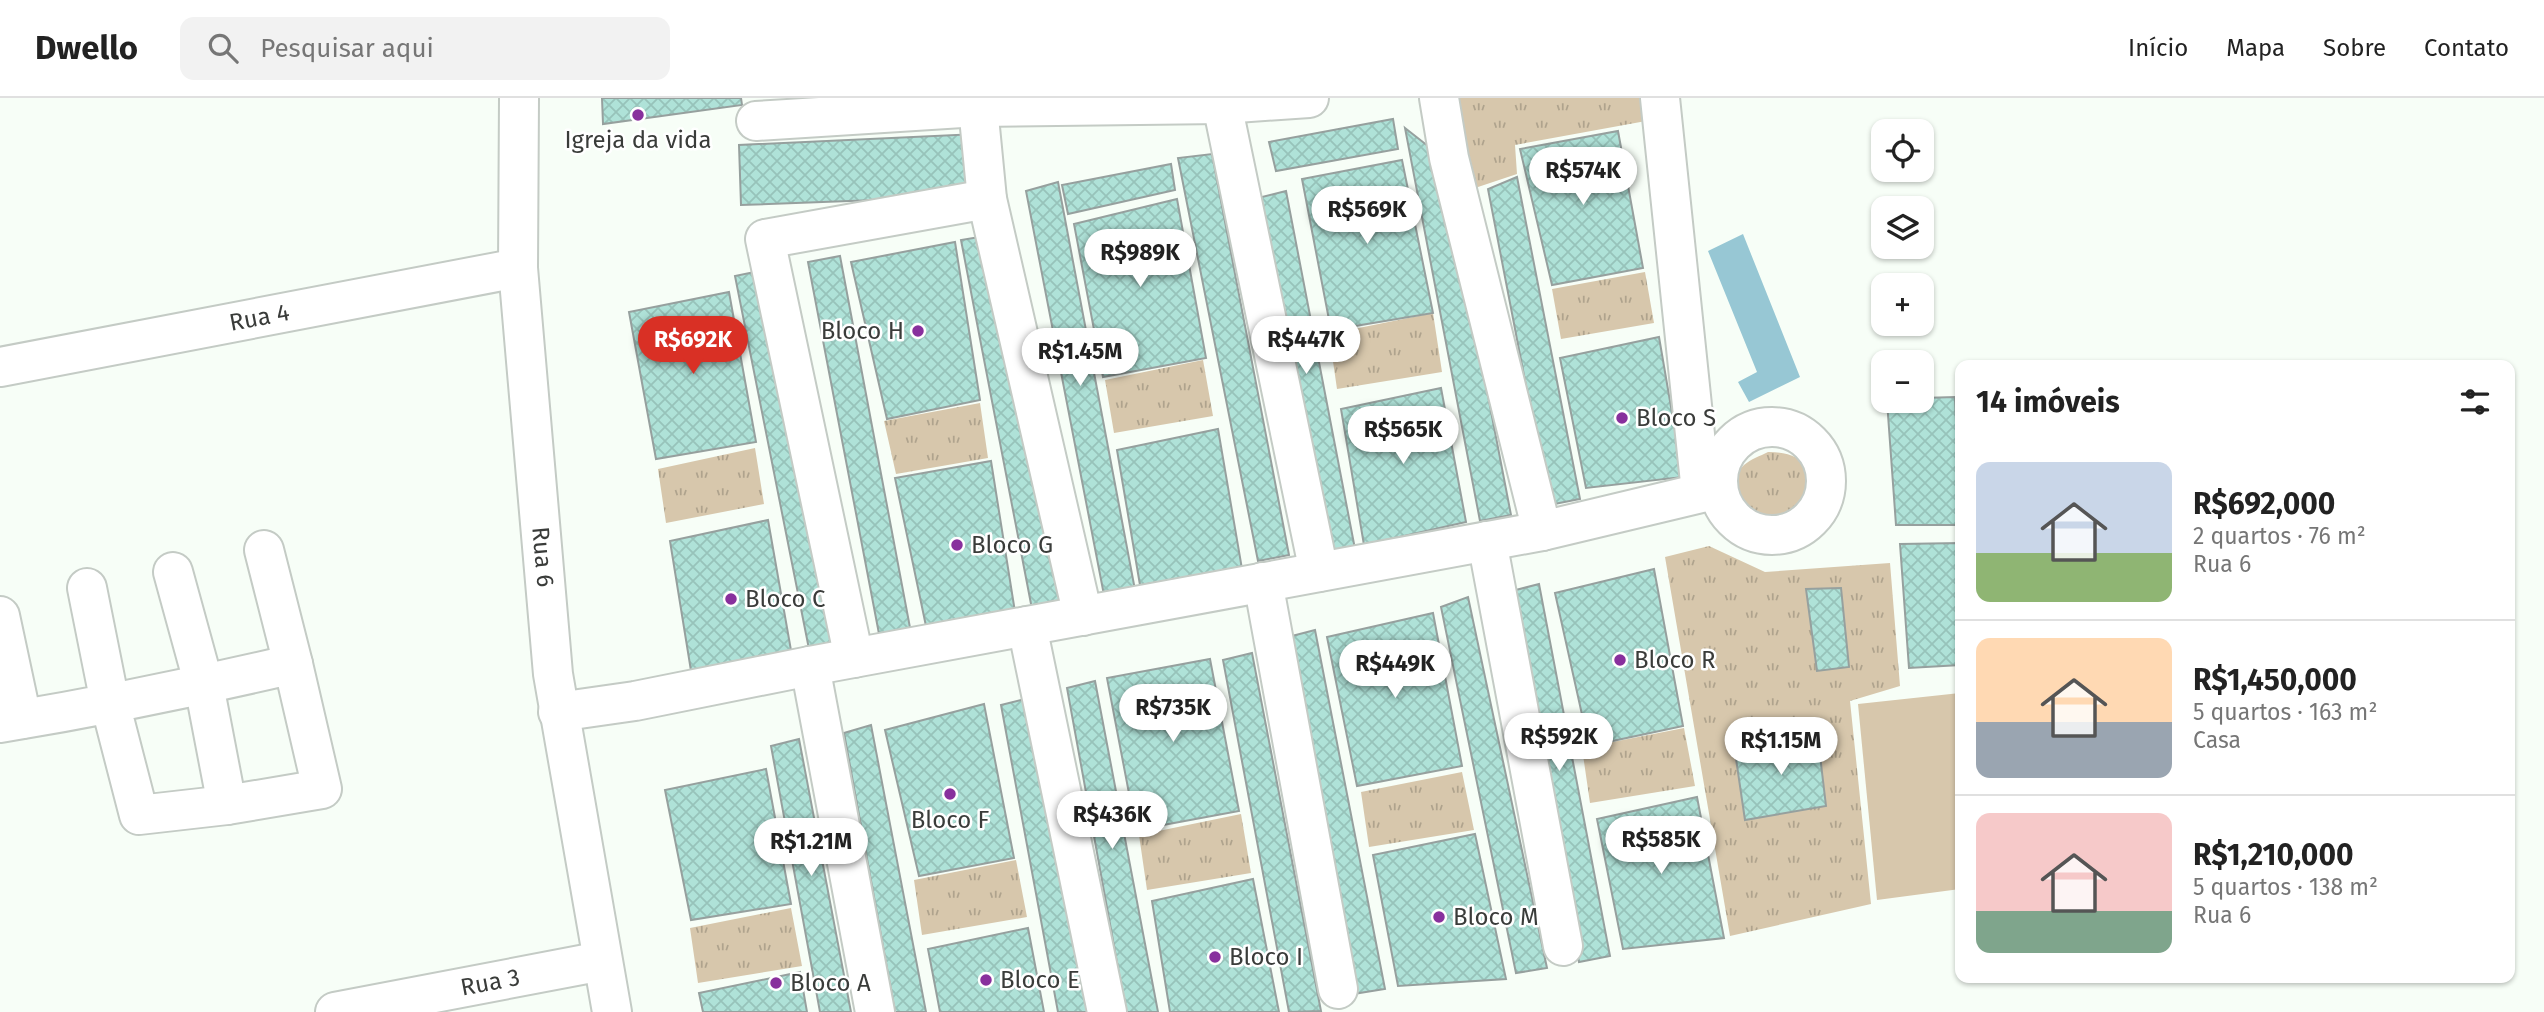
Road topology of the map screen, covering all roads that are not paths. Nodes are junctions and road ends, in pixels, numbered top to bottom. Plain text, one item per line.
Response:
1 (519, 98) edge
2 (1309, 98) edge
3 (1439, 98) edge
4 (1660, 98) edge
5 (1222, 104) junction
6 (978, 107) junction
7 (756, 121) dead end
8 (987, 199) junction
9 (518, 268) junction
10 (0, 367) edge
11 (1542, 531) junction
12 (1487, 541) junction
13 (264, 550) dead end
14 (173, 572) dead end
15 (1319, 572) junction
16 (1263, 582) junction
17 (87, 588) dead end
18 (0, 616) edge
19 (1083, 616) junction
20 (1027, 626) junction
21 (854, 658) junction
22 (293, 664) junction
23 (810, 666) junction
24 (204, 685) junction
25 (110, 703) junction
26 (558, 712) junction
27 (11, 721) edge
28 (228, 805) junction
29 (1563, 946) dead end
30 (602, 961) junction
31 (1338, 989) dead end
32 (386, 1007) edge
33 (335, 1012) edge
34 (612, 1012) edge
35 (875, 1012) edge
36 (1107, 1012) edge

1 - 9 street, Rua 6
2 - 5 street
3 - 11 street
4 - 11 street
5 - 6 street
5 - 15 street
6 - 7 street
6 - 8 street
8 - 19 street
8 - 21 street
9 - 10 street, Rua 4
9 - 26 street, Rua 6
11 - 12 street
12 - 15 street
12 - 29 street
13 - 22 street
14 - 24 street
15 - 16 street
16 - 19 street
16 - 31 street
17 - 25 street
18 - 27 street
19 - 20 street
20 - 21 street
20 - 36 street
21 - 23 street
22 - 24 street
22 - 28 street
23 - 26 street
23 - 35 street
24 - 25 street
24 - 28 street
25 - 27 street
25 - 28 street
26 - 30 street, Rua 6
30 - 32 street, Rua 3
30 - 34 street, Rua 6
32 - 33 street, Rua 3

